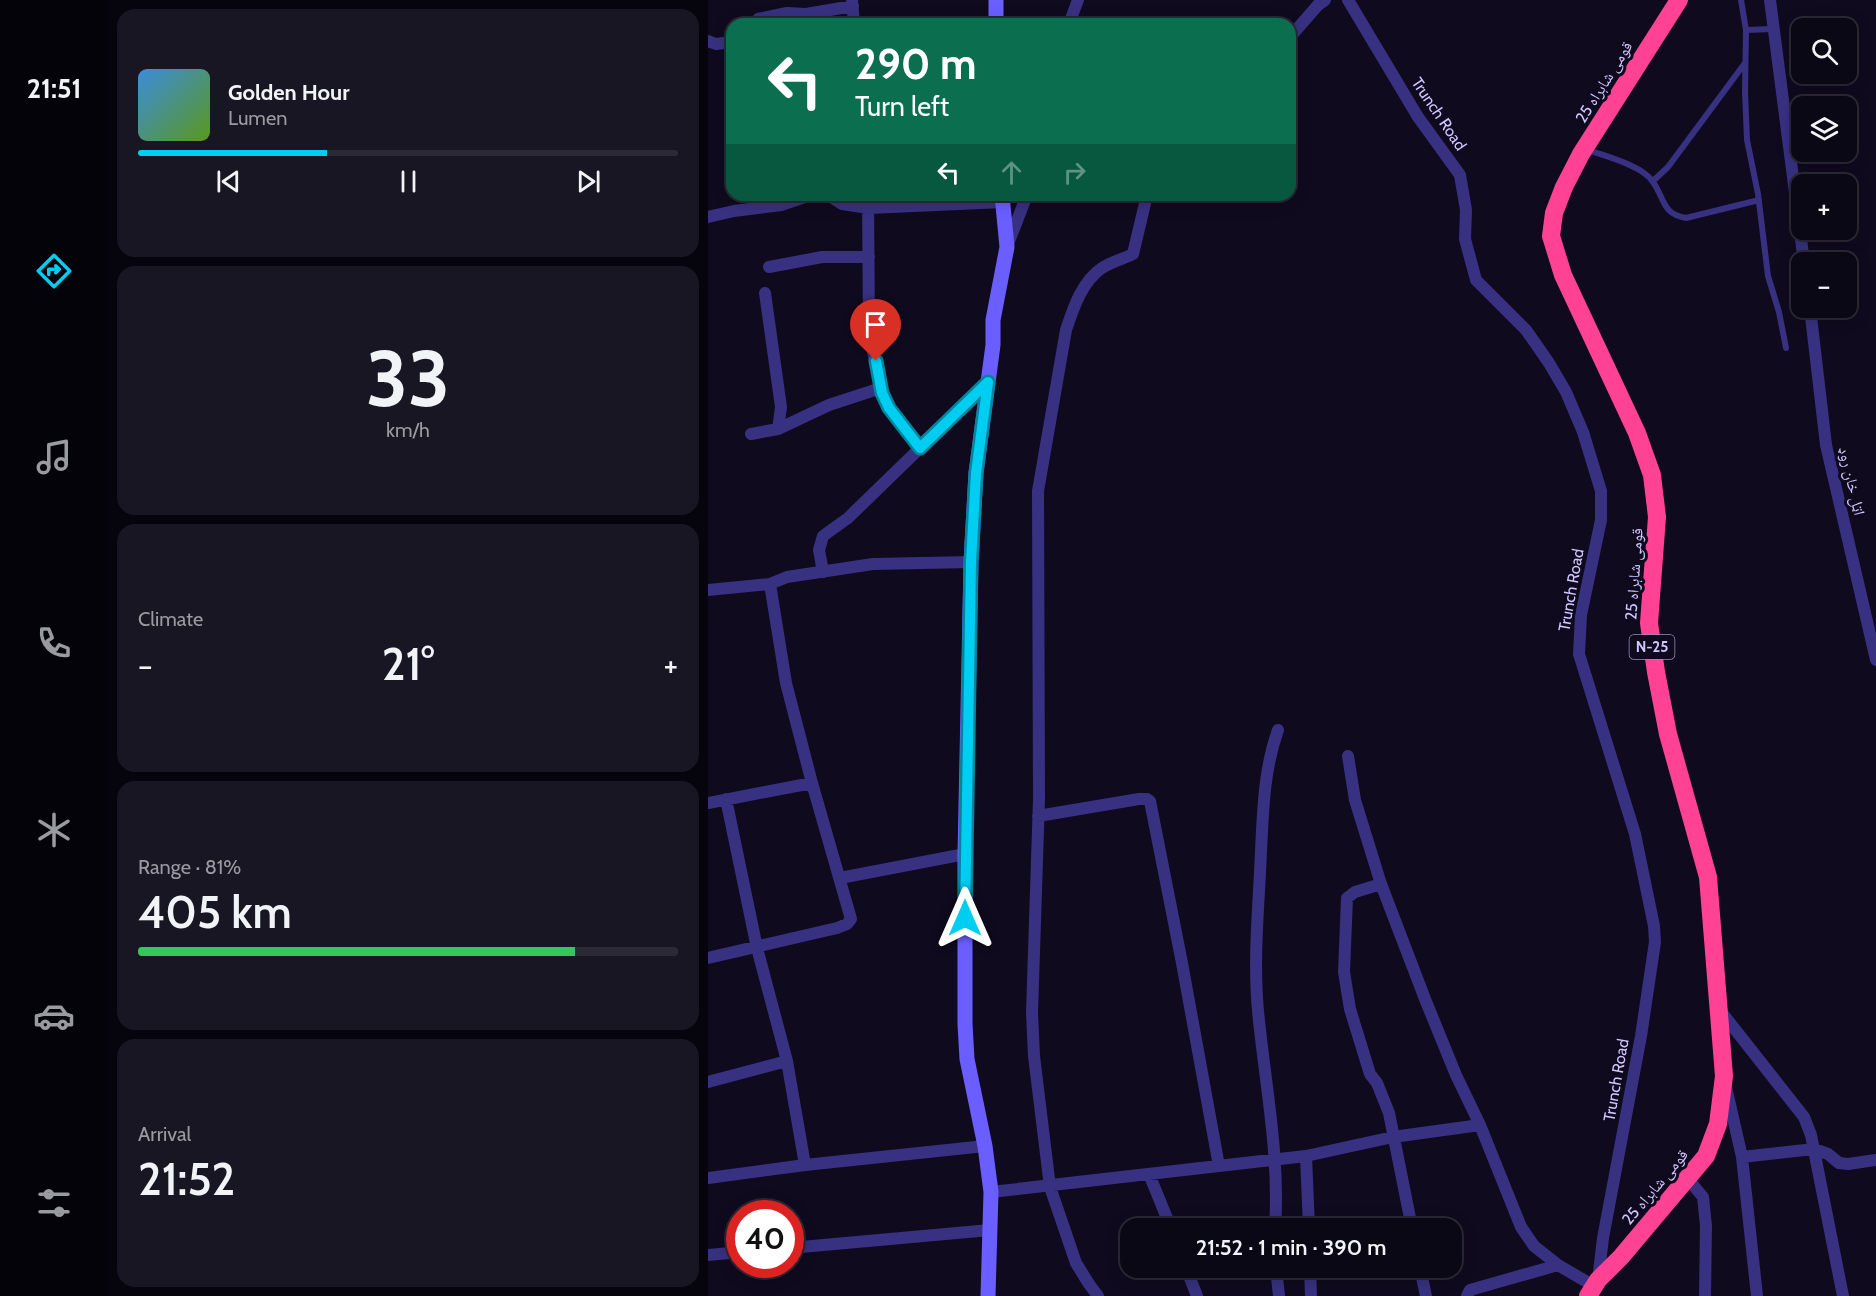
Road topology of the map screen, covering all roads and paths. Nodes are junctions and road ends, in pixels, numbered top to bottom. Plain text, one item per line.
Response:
1 (996, 0) edge
2 (1078, 0) edge
3 (1325, 0) edge
4 (1348, 0) edge
5 (1678, 0) edge
6 (1741, 0) edge
7 (1770, 0) edge
8 (852, 3) edge
9 (758, 18) dead end
10 (853, 18) edge
11 (996, 18) edge
12 (1071, 18) edge
13 (1772, 29) junction
14 (1296, 30) edge
15 (1746, 30) junction
16 (708, 41) edge
17 (726, 43) edge
18 (1746, 63) junction
19 (1585, 149) junction
20 (1653, 181) junction
21 (1759, 200) junction
22 (793, 201) edge
23 (837, 201) edge
24 (868, 201) edge
25 (973, 201) edge
26 (1003, 201) edge
27 (1025, 201) edge
28 (1146, 201) edge
29 (869, 208) junction
30 (708, 217) edge
31 (1007, 247) junction
32 (1803, 252) edge
33 (869, 257) junction
34 (769, 267) dead end
35 (765, 293) dead end
36 (1811, 318) edge
37 (1786, 348) dead end
38 (988, 382) junction
39 (881, 388) junction
40 (778, 429) junction
41 (752, 434) dead end
42 (920, 448) junction
43 (971, 562) junction
44 (823, 572) junction
45 (770, 584) junction
46 (708, 590) edge
47 (1874, 637) edge
48 (1876, 660) edge
49 (1278, 730) dead end
50 (1348, 756) dead end
51 (812, 783) junction
52 (726, 799) junction
53 (708, 803) edge
54 (1038, 816) junction
55 (965, 854) junction
56 (840, 878) junction
57 (1381, 884) junction
58 (757, 948) junction
59 (708, 958) edge
60 (1718, 1008) junction
61 (788, 1061) junction
62 (1724, 1076) junction
63 (708, 1082) edge
64 (1480, 1125) junction
65 (1393, 1137) junction
66 (985, 1146) junction
67 (1814, 1149) junction
68 (1306, 1156) junction
69 (1742, 1157) junction
70 (1275, 1159) junction
71 (1876, 1160) edge
72 (806, 1165) junction
73 (1219, 1166) junction
74 (1149, 1174) junction
75 (708, 1178) edge
76 (1688, 1179) junction
77 (1050, 1186) junction
78 (991, 1192) junction
79 (1167, 1218) edge
80 (1275, 1218) edge
81 (1309, 1218) edge
82 (1410, 1218) edge
83 (990, 1230) junction
84 (804, 1247) edge
85 (726, 1253) edge
86 (708, 1255) edge
87 (1558, 1265) junction
88 (1190, 1278) edge
89 (1277, 1278) edge
90 (1310, 1278) edge
91 (1422, 1278) edge
92 (1593, 1288) edge
93 (988, 1296) edge
94 (1098, 1296) edge
95 (1197, 1296) edge
96 (1279, 1296) edge
97 (1311, 1296) edge
98 (1426, 1296) edge
99 (1467, 1296) edge
100 (1705, 1296) edge
101 (1757, 1296) edge
102 (1843, 1296) edge

1 - 11 street
2 - 12 street
3 - 14 street
4 - 92 street, Trunch Road
5 - 19 highway, قومی شاہراہ 25 / N-25
6 - 15 lane
7 - 13 street
8 - 9 street
8 - 10 street
13 - 15 lane
13 - 32 street
15 - 18 lane
16 - 17 street
18 - 20 lane
18 - 21 lane
19 - 20 lane
19 - 60 highway, قومی شاہراہ 25 / N-25
20 - 21 lane
21 - 37 lane
22 - 30 street
23 - 29 street
24 - 29 street
25 - 29 street
26 - 31 street
27 - 31 street
28 - 54 street
29 - 33 street
31 - 38 street
33 - 34 street
33 - 39 street
35 - 40 street
36 - 47 street, اټل خان روډ
38 - 42 street
38 - 43 street
39 - 40 street
39 - 42 street
40 - 41 street
42 - 44 street
43 - 44 street
43 - 55 street
44 - 45 street
45 - 46 street
45 - 51 street
47 - 48 street, اټل خان روډ
49 - 70 street
50 - 57 street
51 - 52 street
51 - 56 street
52 - 53 street
52 - 58 street
54 - 73 street
54 - 77 street
55 - 56 street
55 - 66 street
56 - 58 street
57 - 64 street
57 - 65 street
58 - 59 street
58 - 61 street
60 - 62 highway, قومی شاہراہ 25 / N-25
60 - 67 street
61 - 63 street
61 - 72 street
62 - 69 street
62 - 76 highway, قومی شاہراہ 25 / N-25
64 - 65 street
64 - 87 street
65 - 68 street
65 - 82 street
66 - 72 street
66 - 78 street
67 - 69 street
67 - 71 street
67 - 102 street
68 - 70 street
68 - 81 street
69 - 101 street
70 - 73 street
70 - 80 street
72 - 75 street
73 - 74 street
74 - 77 street
74 - 79 street
76 - 92 highway, قومی شاہراہ 25 / N-25
76 - 100 street
77 - 78 street
77 - 94 street
78 - 83 street
83 - 84 street
83 - 93 street
85 - 86 street
87 - 92 street
87 - 99 street
88 - 95 street
89 - 96 street
90 - 97 street
91 - 98 street

